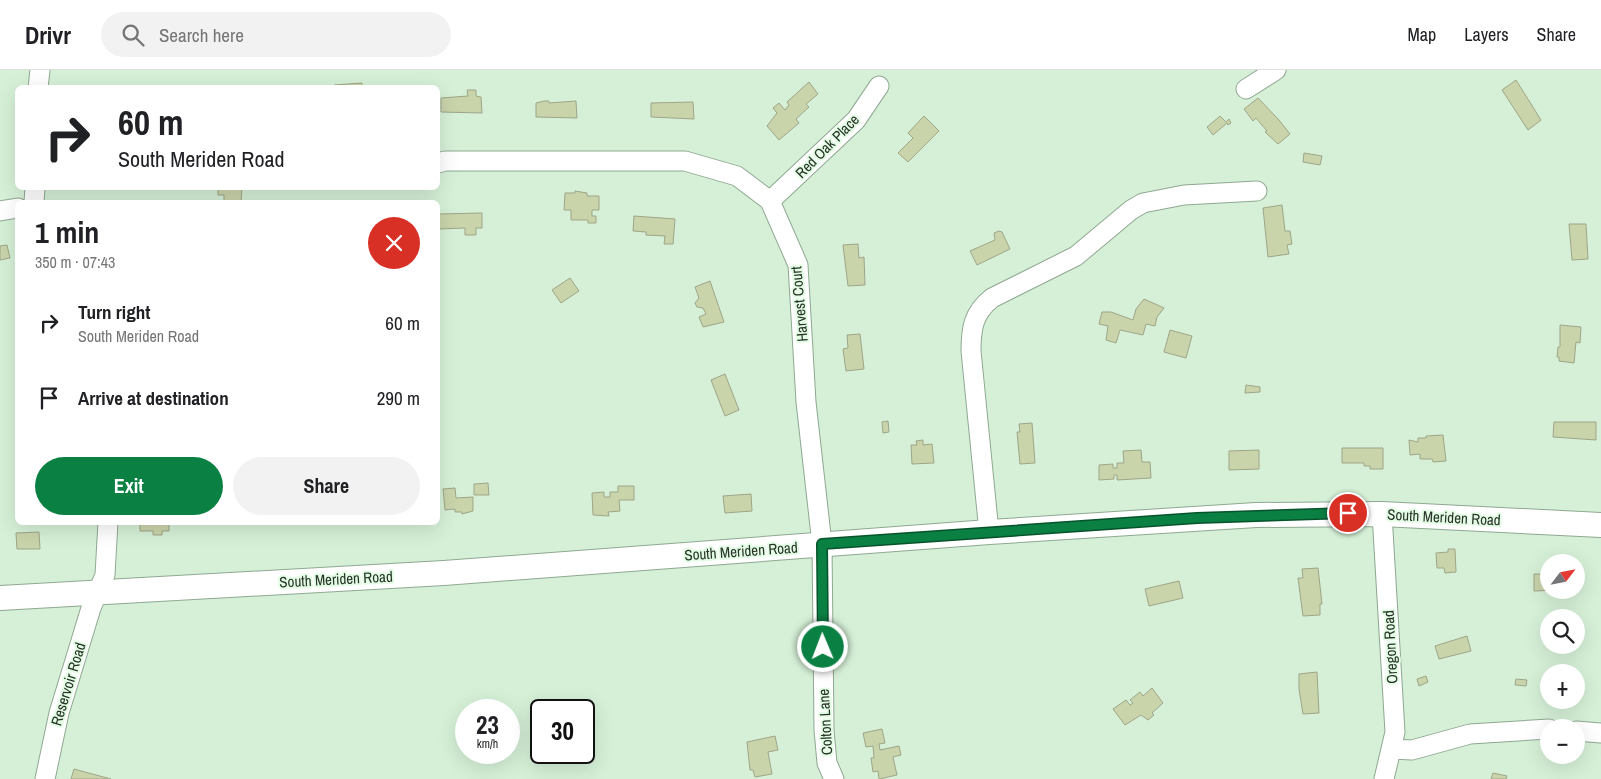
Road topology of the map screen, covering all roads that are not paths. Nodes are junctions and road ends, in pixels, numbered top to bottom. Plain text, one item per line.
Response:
1 (40, 70) edge
2 (1276, 70) edge
3 (38, 85) edge
4 (879, 86) dead end
5 (1246, 89) dead end
6 (440, 162) edge
7 (1258, 191) dead end
8 (770, 201) junction
9 (15, 208) edge
10 (0, 211) edge
11 (1382, 514) junction
12 (108, 525) edge
13 (1601, 525) edge
14 (989, 532) junction
15 (822, 544) junction
16 (98, 591) junction
17 (0, 598) edge
18 (1540, 730) edge
19 (1585, 732) edge
20 (1601, 733) edge
21 (1391, 749) junction
22 (45, 779) edge
23 (834, 779) edge
24 (1384, 779) edge

1 - 3 street
2 - 5 street
4 - 8 street, Red Oak Place
6 - 8 street, Harvest Court
7 - 14 street
8 - 15 street, Harvest Court
9 - 10 street
11 - 13 main road, South Meriden Road
11 - 14 main road, South Meriden Road
11 - 21 street, Oregon Road
12 - 16 street, Reservoir Road
14 - 15 main road, South Meriden Road
15 - 16 main road, South Meriden Road
15 - 23 street, Colton Lane
16 - 17 main road, South Meriden Road
16 - 22 street, Reservoir Road
18 - 21 street
19 - 20 street
21 - 24 street, Oregon Road

